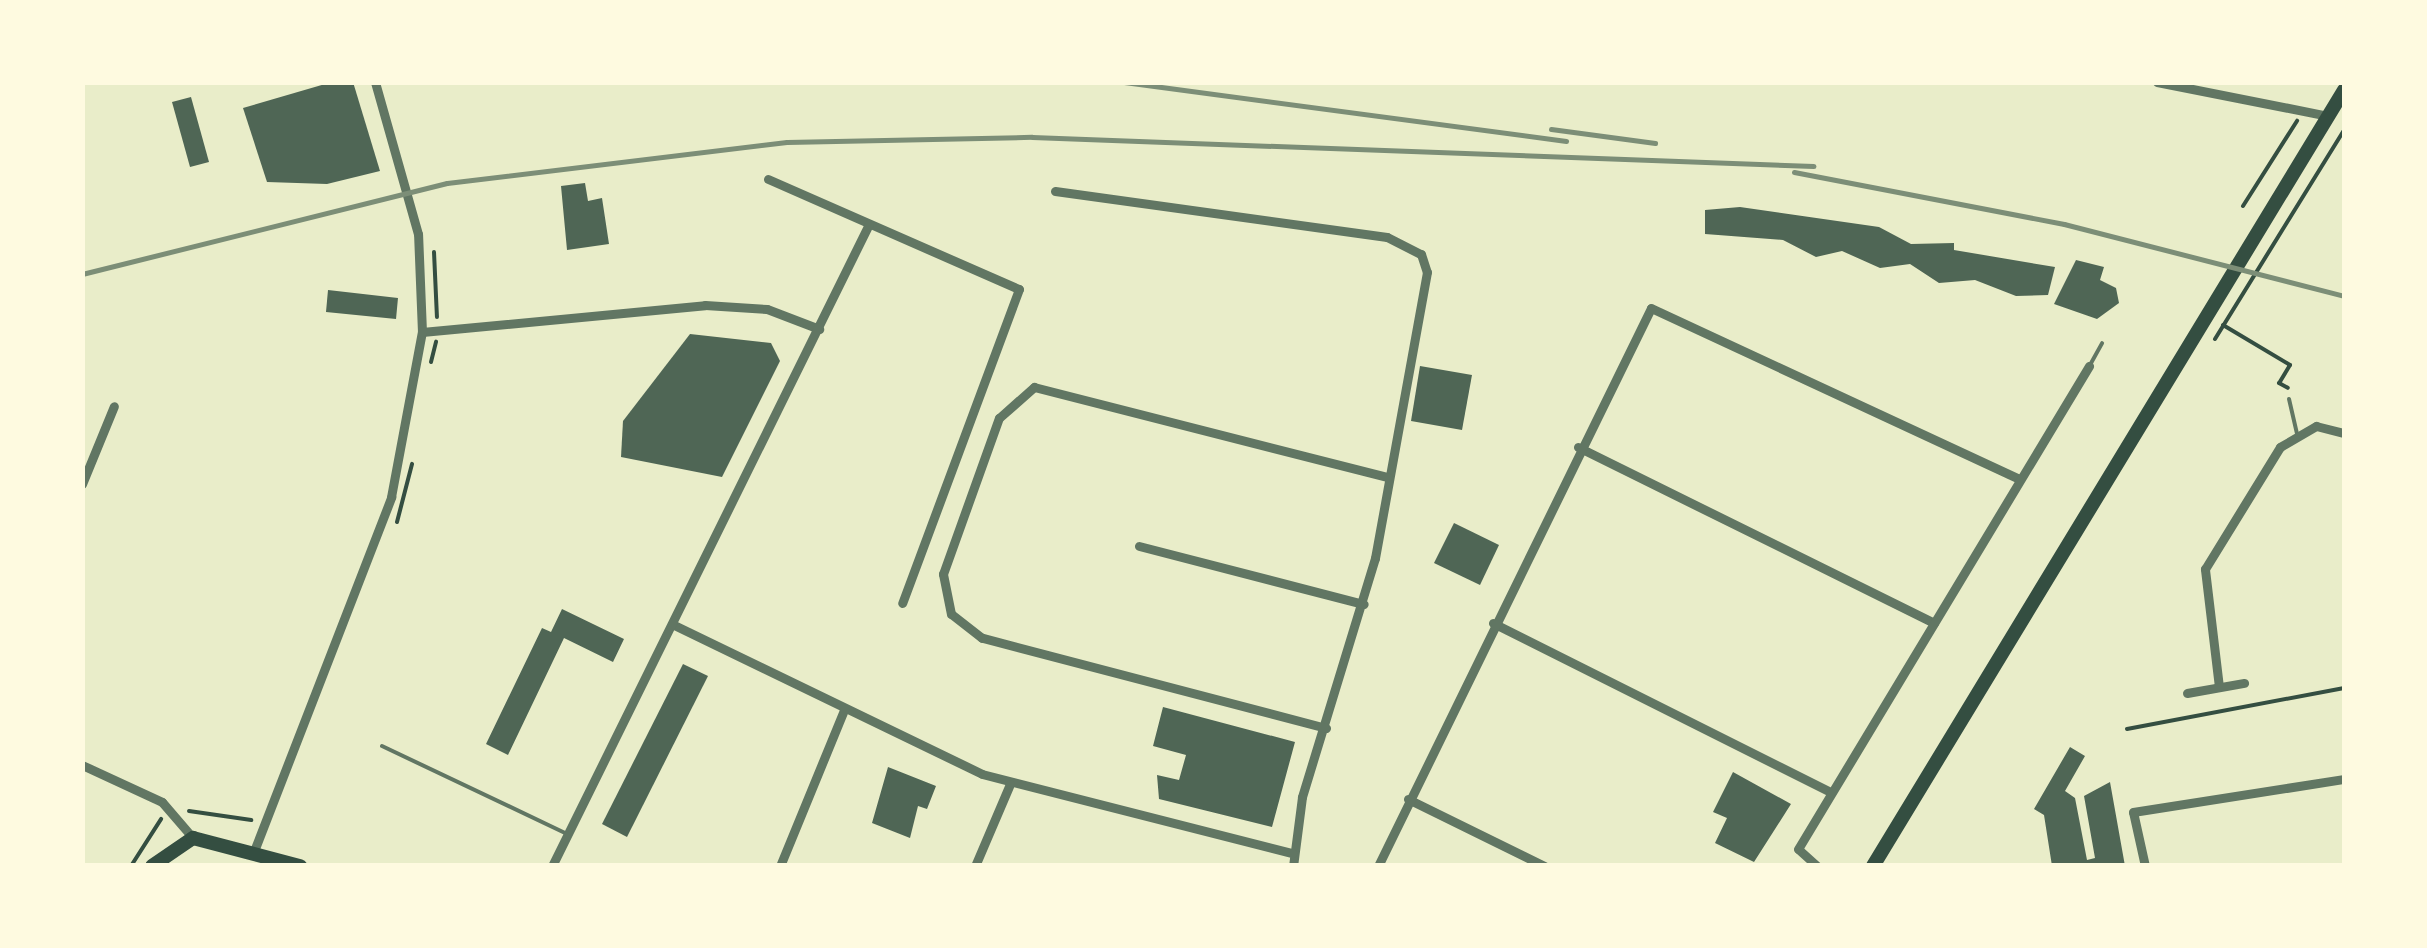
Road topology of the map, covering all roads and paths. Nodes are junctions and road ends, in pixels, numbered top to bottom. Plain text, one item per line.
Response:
1 (374, 82) edge
2 (2157, 82) edge
3 (2343, 96) edge
4 (2328, 116) junction
5 (2296, 123) dead end
6 (2344, 130) edge
7 (768, 179) dead end
8 (1056, 191) dead end
9 (2243, 206) dead end
10 (869, 224) junction
11 (2223, 326) junction
12 (819, 329) junction
13 (422, 332) junction
14 (2215, 339) dead end
15 (2102, 342) dead end
16 (2090, 366) joint
17 (2288, 399) joint
18 (114, 406) dead end
19 (2297, 433) junction
20 (2344, 433) edge
21 (1578, 447) junction
22 (1388, 477) junction
23 (2017, 478) junction
24 (82, 484) edge
25 (1139, 546) dead end
26 (902, 603) dead end
27 (1364, 604) junction
28 (1493, 623) junction
29 (672, 624) junction
30 (1934, 624) junction
31 (2244, 683) dead end
32 (2219, 686) junction
33 (2344, 688) edge
34 (2187, 692) dead end
35 (844, 710) junction
36 (1326, 728) junction
37 (2127, 729) dead end
38 (382, 746) dead end
39 (82, 765) edge
40 (2344, 779) edge
41 (1010, 784) junction
42 (1832, 792) junction
43 (1408, 800) junction
44 (182, 810) dead end
45 (256, 816) dead end
46 (160, 820) dead end
47 (567, 834) junction
48 (192, 838) junction
49 (254, 850) junction
50 (1292, 853) junction
51 (1876, 863) edge
52 (132, 866) edge
53 (152, 866) edge
54 (300, 866) edge
55 (552, 866) edge
56 (780, 866) edge
57 (974, 866) edge
58 (1292, 866) edge
59 (1378, 866) edge
60 (1544, 866) edge
61 (1816, 866) edge
62 (2145, 866) edge

1 - 13 street
2 - 4 street
3 - 4 main road
4 - 51 main road
5 - 9 path
6 - 11 path
7 - 10 street
8 - 22 street
10 - 12 street
10 - 26 street
11 - 14 path
11 - 17 path
12 - 13 street
12 - 29 street
13 - 49 street
15 - 16 lane
16 - 23 street
17 - 19 lane
18 - 24 street
19 - 20 street
19 - 32 street
21 - 23 street
21 - 28 street
21 - 30 street
22 - 27 street
22 - 36 street
23 - 30 street
25 - 27 street
27 - 36 street
28 - 42 street
28 - 43 street
29 - 35 street
29 - 47 street
30 - 42 street
31 - 32 street
32 - 34 street
33 - 37 path
35 - 41 street
35 - 56 street
36 - 50 street
38 - 47 lane
39 - 48 street
40 - 62 street
41 - 50 street
41 - 57 street
42 - 61 street
43 - 59 street
43 - 60 street
44 - 45 path
46 - 52 path
47 - 55 street
48 - 49 main road
48 - 53 main road
49 - 54 main road
50 - 58 street

